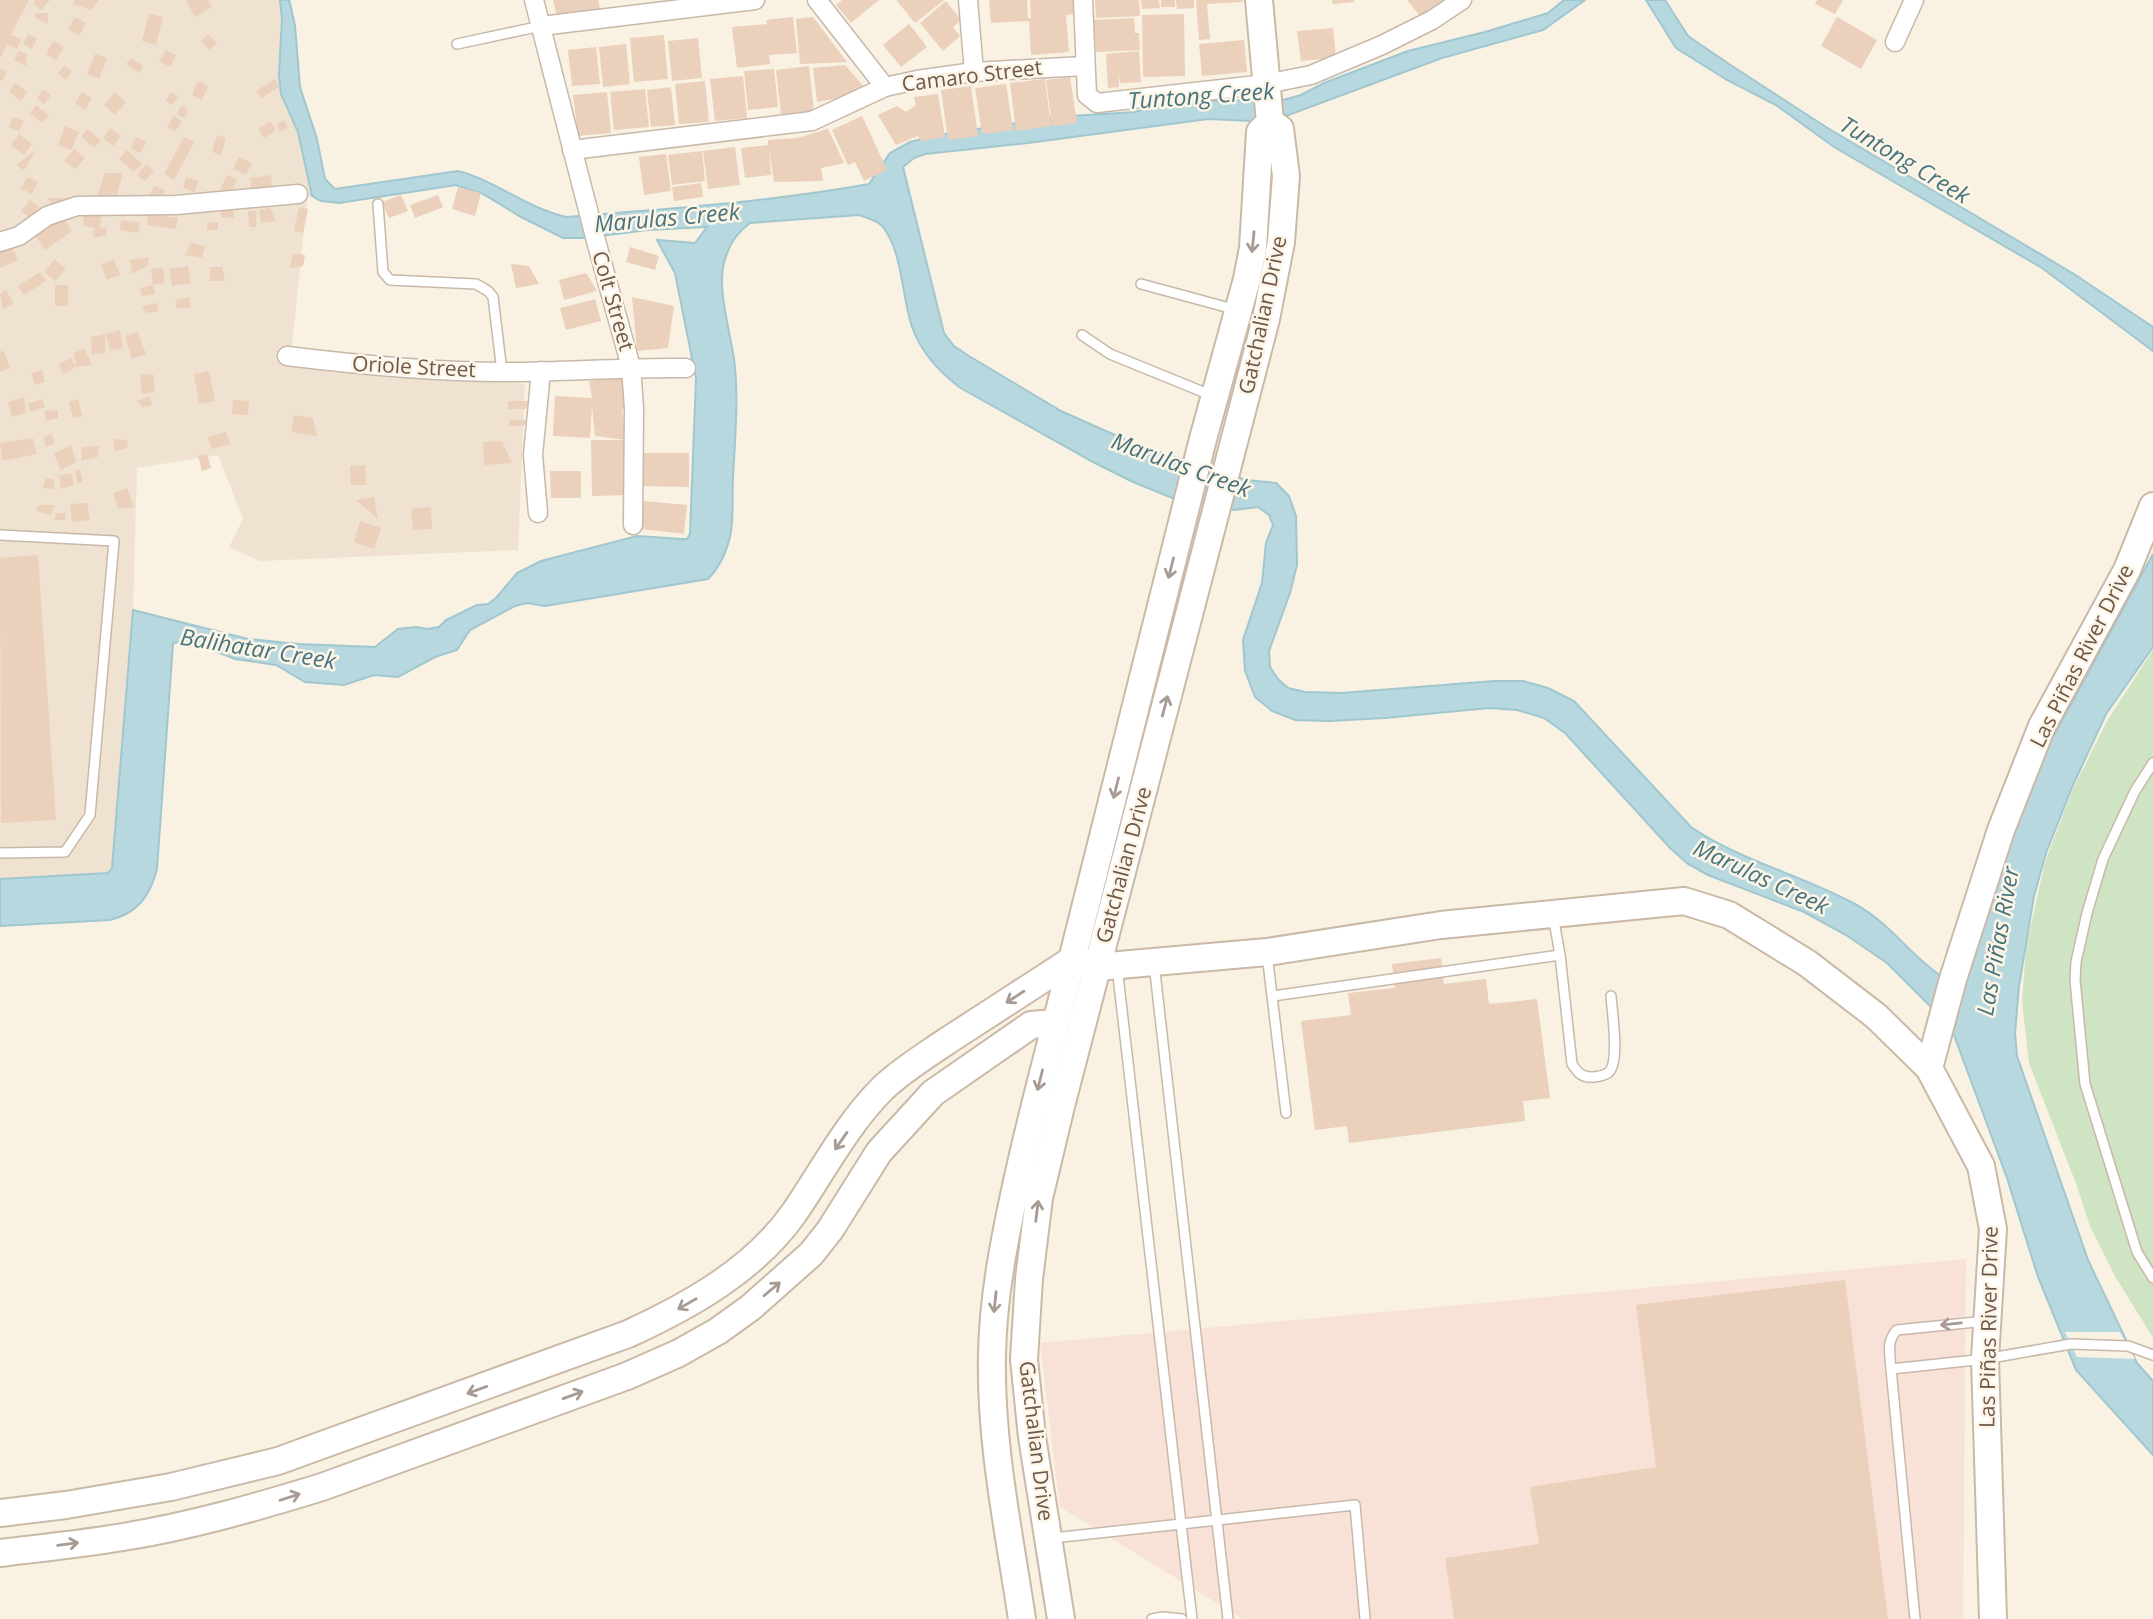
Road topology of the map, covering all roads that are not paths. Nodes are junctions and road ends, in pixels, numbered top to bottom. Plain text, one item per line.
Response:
1 (534, 0) edge
2 (755, 0) edge
3 (817, 0) edge
4 (968, 0) edge
5 (1083, 0) edge
6 (1259, 0) edge
7 (1462, 0) edge
8 (1914, 0) edge
9 (656, 6) edge
10 (541, 26) junction
11 (1895, 41) dead end
12 (457, 44) dead end
13 (1084, 66) junction
14 (974, 72) junction
15 (886, 88) junction
16 (1268, 106) junction
17 (572, 150) junction
18 (1259, 174) junction
19 (1286, 176) junction
20 (299, 194) dead end
21 (378, 204) dead end
22 (0, 242) edge
23 (1141, 284) dead end
24 (1239, 310) junction
25 (1082, 335) dead end
26 (287, 356) dead end
27 (631, 367) junction
28 (686, 368) dead end
29 (541, 371) junction
30 (502, 372) junction
31 (1216, 397) junction
32 (2153, 506) edge
33 (538, 513) dead end
34 (633, 525) dead end
35 (0, 535) edge
36 (2153, 763) edge
37 (0, 853) edge
38 (1553, 915) junction
39 (1267, 952) junction
40 (1560, 955) junction
41 (1154, 962) junction
42 (1095, 964) junction
43 (1273, 996) junction
44 (1611, 996) dead end
45 (1054, 1023) junction
46 (1929, 1068) junction
47 (1286, 1113) dead end
48 (2153, 1278) edge
49 (1988, 1321) junction
50 (2153, 1355) edge
51 (1985, 1359) junction
52 (1891, 1369) junction
53 (1037, 1466) junction
54 (1001, 1474) junction
55 (0, 1513) edge
56 (1217, 1520) junction
57 (1181, 1524) junction
58 (1048, 1539) junction
59 (0, 1553) edge
60 (1022, 1619) edge
61 (1061, 1619) edge
62 (1152, 1619) edge
63 (1182, 1619) edge
64 (1192, 1619) edge
65 (1228, 1619) edge
66 (1365, 1619) edge
67 (1915, 1619) edge
68 (1993, 1619) edge

1 - 10 street, Colt Street
2 - 9 street
3 - 15 street
4 - 14 street
5 - 13 street
6 - 16 street
7 - 16 street
8 - 11 street
9 - 10 street
10 - 12 lane
10 - 17 street, Colt Street
13 - 14 street, Camaro Street
13 - 16 street
14 - 15 street, Camaro Street
15 - 17 street, Camaro Street
16 - 18 street, Gatchalian Drive
16 - 19 street, Gatchalian Drive
17 - 27 street, Colt Street
18 - 19 street
18 -> 24 street, Gatchalian Drive
42 -> 19 street, Gatchalian Drive
20 - 22 street
21 - 30 lane
23 - 24 lane
24 - 31 street, Gatchalian Drive
25 - 31 lane
26 - 30 street, Oriole Street
27 - 28 street, Oriole Street
27 - 29 street, Oriole Street
27 - 34 street, Colt Street
29 - 30 street, Oriole Street
29 - 33 street
31 -> 42 street, Gatchalian Drive
32 - 46 street, Las Piñas River Drive
35 - 37 lane
36 - 48 lane
38 - 39 street
38 - 40 lane
38 - 46 street
39 - 41 street
39 - 43 lane
40 - 43 lane
40 - 44 lane
41 - 42 street
41 - 56 lane
42 - 45 street, Gatchalian Drive
53 -> 42 street, Gatchalian Drive
42 -> 55 street
42 - 57 lane
43 - 47 lane
45 -> 54 street, Gatchalian Drive
59 -> 45 street
46 - 49 street, Las Piñas River Drive
49 - 51 street, Las Piñas River Drive
49 -> 52 lane
50 - 51 lane
51 - 52 lane
51 - 68 street, Las Piñas River Drive
52 - 67 lane
53 - 54 street
53 - 58 street, Gatchalian Drive
54 - 60 street, Gatchalian Drive
56 - 57 lane
56 - 65 lane
56 - 66 lane
57 - 58 lane
57 - 64 lane
58 - 61 street, Gatchalian Drive
62 - 63 lane

